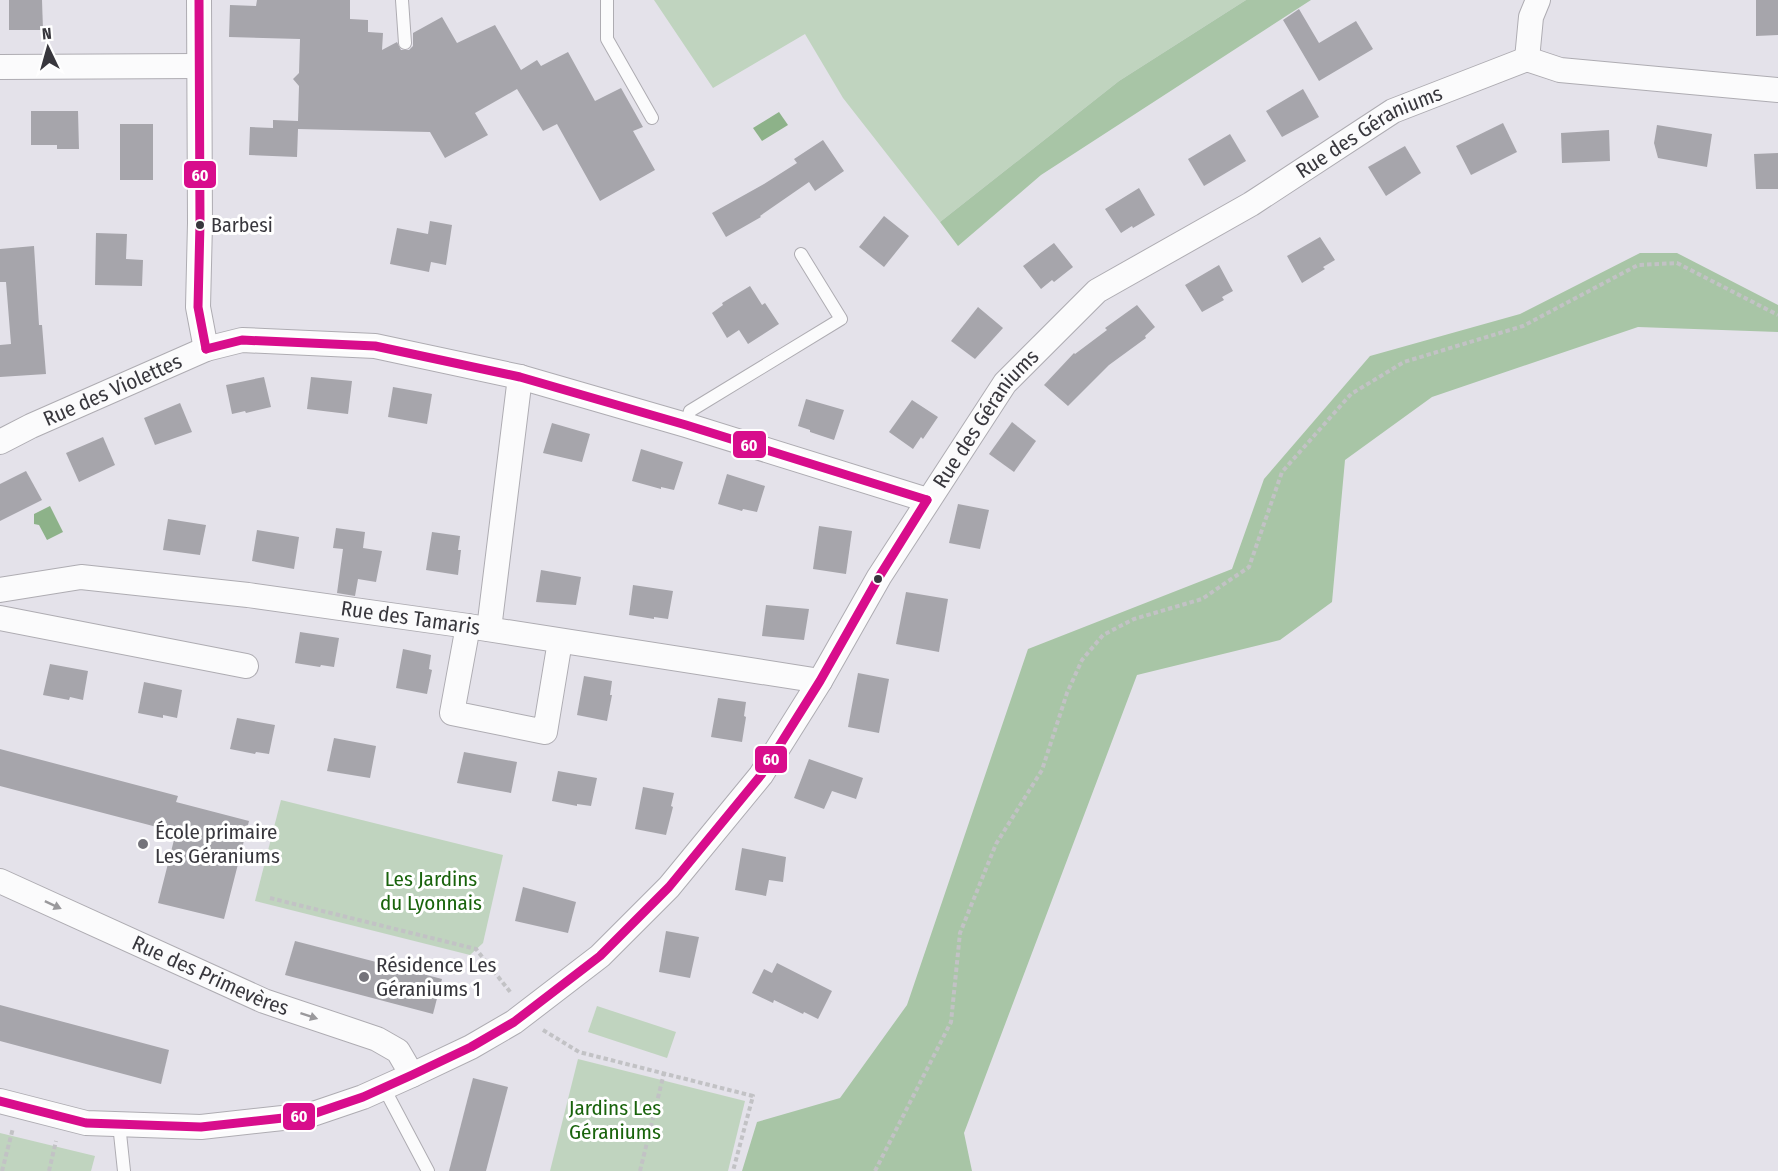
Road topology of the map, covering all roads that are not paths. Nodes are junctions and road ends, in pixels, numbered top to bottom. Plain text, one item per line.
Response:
1 (199, 0) edge
2 (402, 0) edge
3 (607, 0) edge
4 (1538, 0) edge
5 (405, 43) dead end
6 (1527, 60) junction
7 (199, 66) junction
8 (0, 67) edge
9 (1778, 90) edge
10 (652, 118) dead end
11 (801, 254) dead end
12 (206, 349) junction
13 (520, 377) junction
14 (686, 425) junction
15 (0, 442) edge
16 (927, 500) junction
17 (0, 590) edge
18 (0, 618) edge
19 (479, 627) junction
20 (560, 640) junction
21 (246, 666) dead end
22 (820, 681) junction
23 (0, 880) edge
24 (412, 1075) junction
25 (384, 1088) junction
26 (9, 1104) edge
27 (119, 1124) junction
28 (124, 1171) edge
29 (428, 1171) edge

1 - 7 street
2 - 5 lane
3 - 10 lane
4 - 6 street
6 - 9 street
6 - 16 street, Rue des Géraniums
7 - 8 street
7 - 12 street
11 - 14 lane
12 - 13 street, Rue des Violettes
12 - 15 street, Rue des Violettes
13 - 14 street, Rue des Violettes
13 - 19 street
14 - 16 street, Rue des Violettes
16 - 22 street, Rue des Géraniums
17 - 19 street, Rue des Tamaris
18 - 21 street
19 - 20 street, Rue des Tamaris
19 - 20 street
20 - 22 street, Rue des Tamaris
22 - 24 street, Rue des Géraniums
23 -> 24 street, Rue des Primevères
24 - 25 street, Rue des Géraniums
25 - 27 street, Rue des Géraniums
25 - 29 lane
26 - 27 street, Rue des Géraniums
27 - 28 lane

